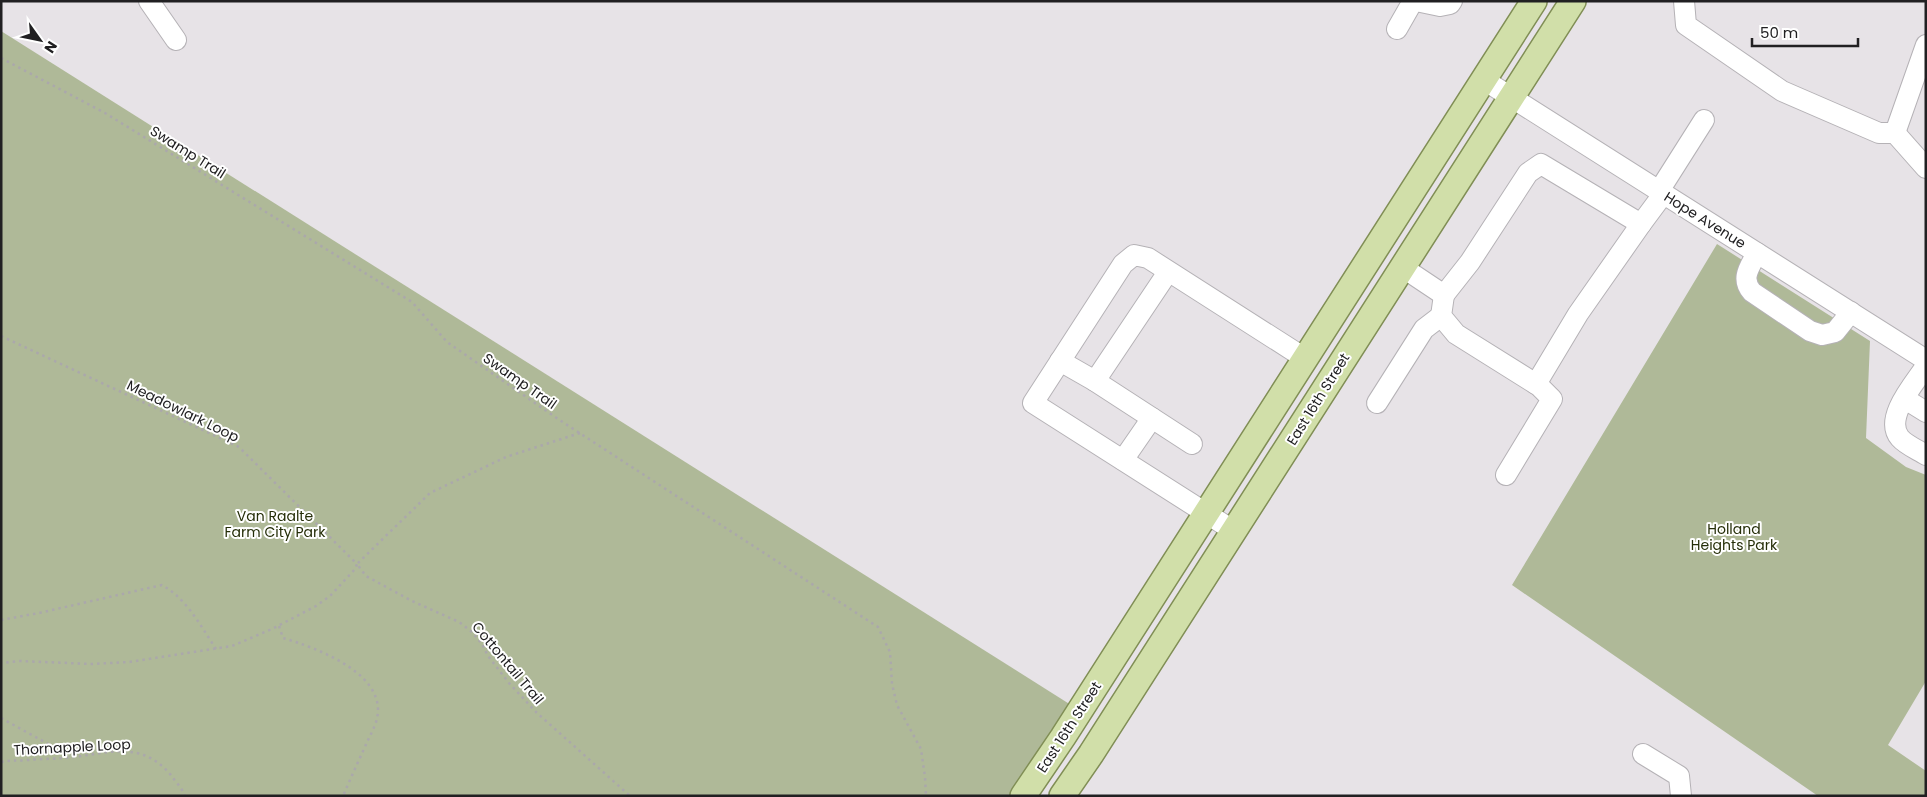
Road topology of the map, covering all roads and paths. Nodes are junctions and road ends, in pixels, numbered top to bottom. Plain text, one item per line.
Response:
1 (149, 1) edge
2 (1414, 1) edge
3 (1452, 1) edge
4 (1534, 1) edge
5 (1573, 1) edge
6 (1684, 1) edge
7 (1397, 30) dead end
8 (176, 40) dead end
9 (1926, 45) edge
10 (1, 58) edge
11 (1484, 80) junction
12 (1512, 97) junction
13 (1704, 120) dead end
14 (1895, 132) junction
15 (1926, 168) edge
16 (1661, 192) junction
17 (1641, 224) junction
18 (1757, 253) junction
19 (1402, 267) junction
20 (1168, 272) junction
21 (1444, 295) junction
22 (1852, 312) junction
23 (1441, 316) junction
24 (1, 336) edge
25 (1306, 359) junction
26 (1926, 360) edge
27 (1060, 361) junction
28 (1926, 366) edge
29 (1095, 381) junction
30 (1536, 384) junction
31 (1905, 398) junction
32 (1377, 403) dead end
33 (1926, 412) edge
34 (1152, 418) junction
35 (580, 433) junction
36 (1192, 444) dead end
37 (1926, 455) edge
38 (1123, 460) junction
39 (1506, 474) dead end
40 (1206, 514) junction
41 (1234, 532) junction
42 (357, 564) junction
43 (1, 620) edge
44 (279, 626) junction
45 (216, 648) junction
46 (1, 663) edge
47 (1, 718) edge
48 (1643, 754) dead end
49 (71, 757) junction
50 (1, 762) edge
51 (185, 796) edge
52 (342, 796) edge
53 (630, 796) edge
54 (926, 796) edge
55 (1023, 796) edge
56 (1062, 796) edge
57 (1682, 796) edge

1 - 8 street
2 - 3 street
2 - 7 street
4 - 11 main road, East 16th Street
5 - 12 main road, East 16th Street
6 - 14 street
9 - 14 street
10 - 35 path, Swamp Trail
11 - 12 street, Hope Avenue
11 - 25 main road, East 16th Street
12 - 16 street, Hope Avenue
12 - 19 main road, East 16th Street
13 - 16 street
14 - 15 street
16 - 17 street
16 - 18 street, Hope Avenue
17 - 21 street
17 - 30 street
18 - 22 street, Hope Avenue
18 - 22 street
19 - 21 street
19 - 41 main road, East 16th Street
20 - 25 street
20 - 27 street
20 - 29 street
21 - 23 street
22 - 26 street, Hope Avenue
23 - 30 street
23 - 32 street
24 - 42 path, Meadowlark Loop
25 - 40 main road, East 16th Street
27 - 29 street
27 - 38 street
28 - 31 street
29 - 34 street
30 - 39 street
31 - 33 street
31 - 37 street
34 - 36 street
34 - 38 street
35 - 42 path
35 - 54 path, Swamp Trail
38 - 40 street
40 - 41 street
40 - 55 main road, East 16th Street
41 - 56 main road, East 16th Street
42 - 44 path
42 - 53 path, Cottontail Trail
43 - 45 path
44 - 45 path
44 - 52 path
45 - 46 path
47 - 49 path
48 - 57 street
49 - 50 path, Thornapple Loop
49 - 51 path, Thornapple Loop

